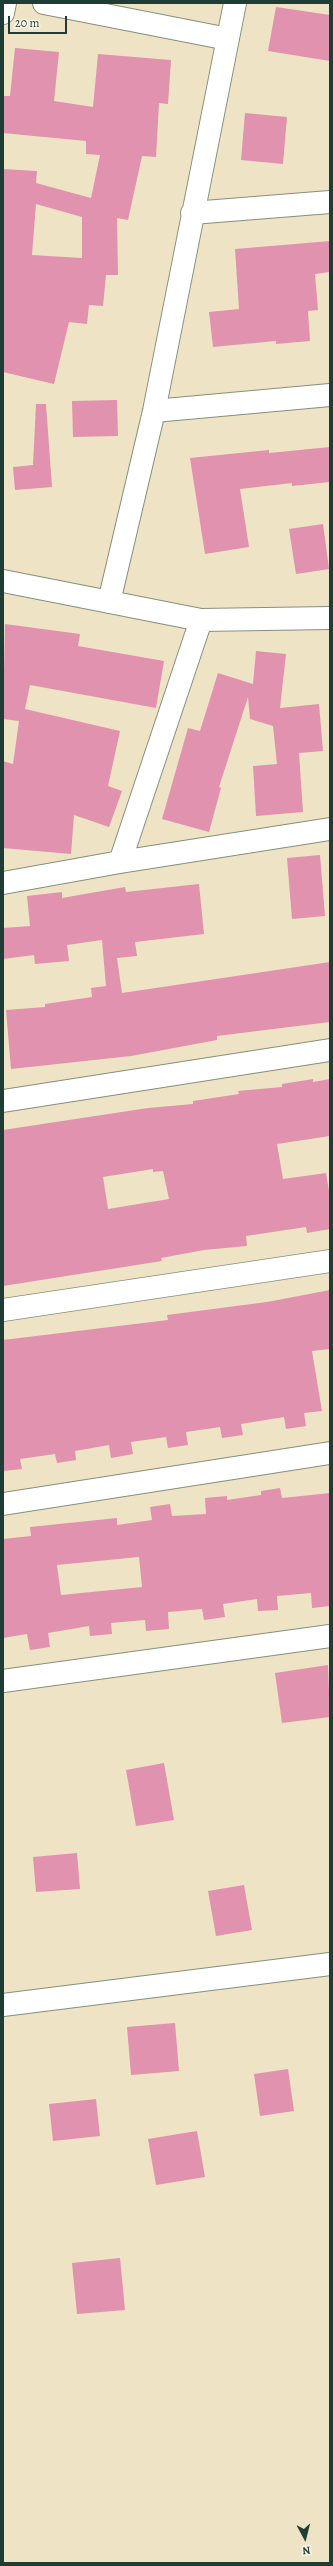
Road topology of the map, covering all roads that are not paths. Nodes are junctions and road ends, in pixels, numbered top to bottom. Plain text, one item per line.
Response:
1 (5, 3) edge
2 (44, 3) edge
3 (235, 3) edge
4 (3, 12) edge
5 (228, 39) junction
6 (330, 202) edge
7 (192, 213) junction
8 (330, 395) edge
9 (154, 410) junction
10 (3, 581) edge
11 (109, 602) junction
12 (330, 618) edge
13 (201, 620) junction
14 (329, 825) edge
15 (120, 862) junction
16 (3, 883) edge
17 (330, 1050) edge
18 (3, 1101) edge
19 (330, 1261) edge
20 (3, 1310) edge
21 (330, 1453) edge
22 (3, 1504) edge
23 (330, 1636) edge
24 (3, 1681) edge
25 (330, 1964) edge
26 (3, 2005) edge

1 - 4 street
2 - 5 street
3 - 5 street
5 - 7 street
6 - 7 street
7 - 9 street
8 - 9 street
9 - 11 street
10 - 11 street
11 - 13 street
12 - 13 street
13 - 15 street
14 - 15 street
15 - 16 street
17 - 18 street
19 - 20 street
21 - 22 street
23 - 24 street
25 - 26 street

